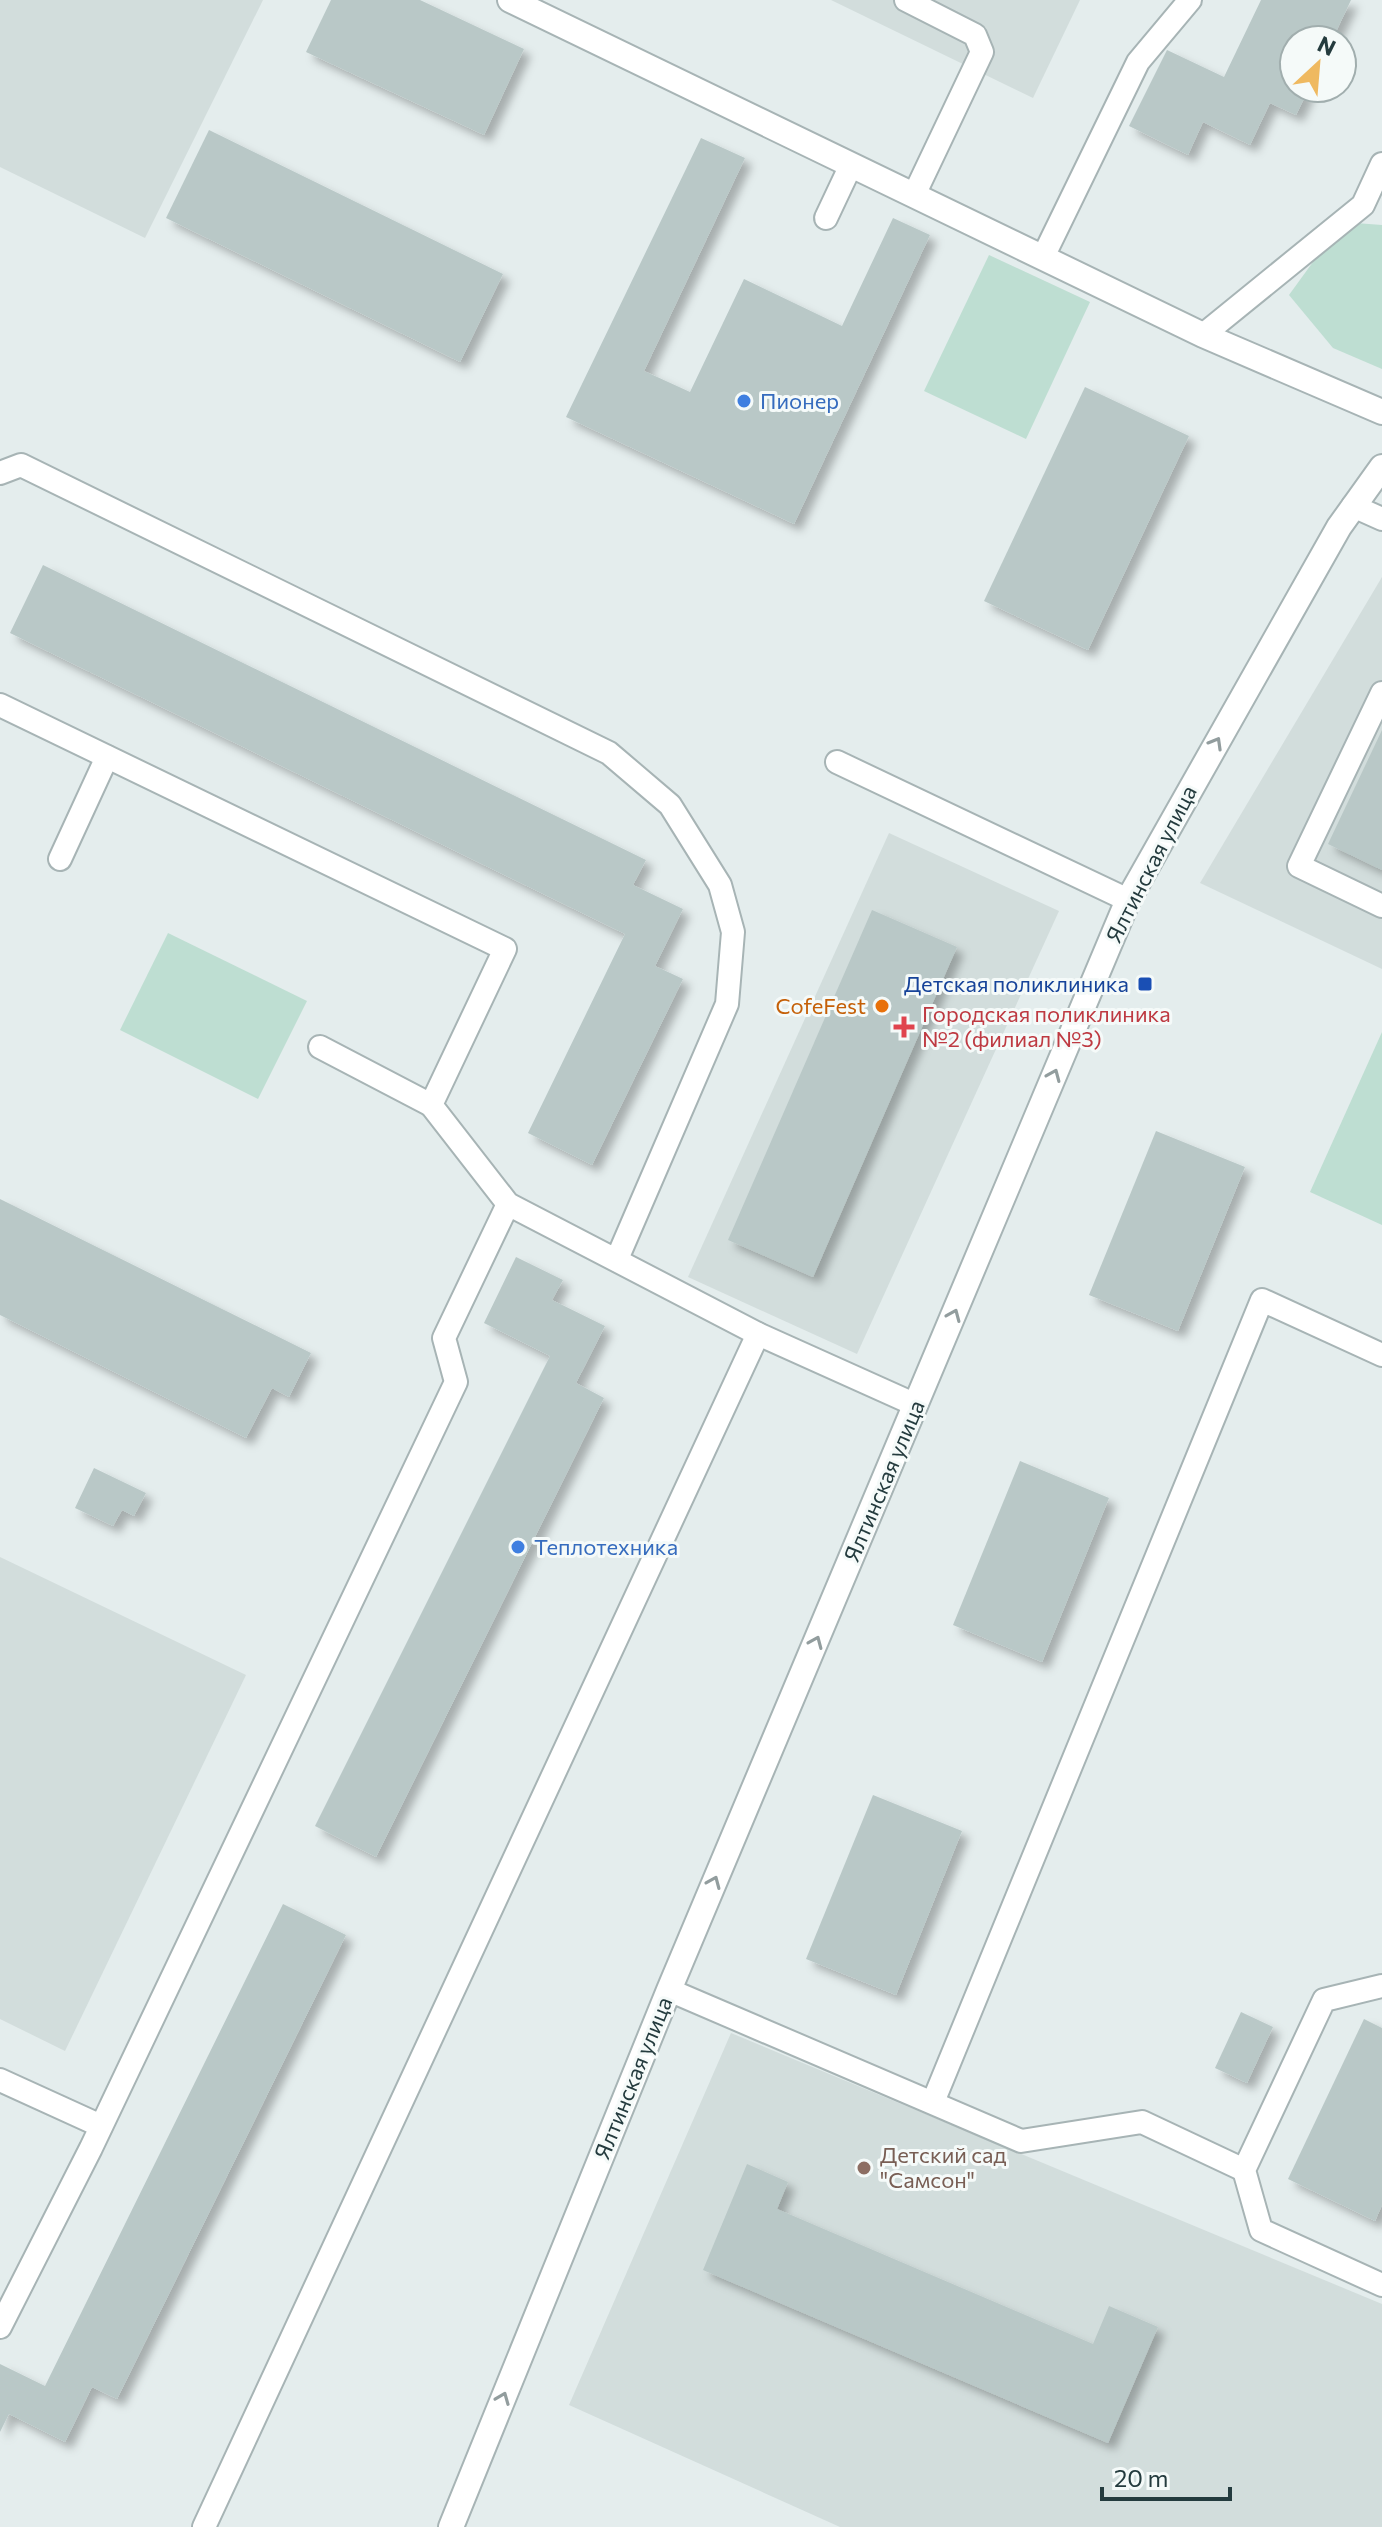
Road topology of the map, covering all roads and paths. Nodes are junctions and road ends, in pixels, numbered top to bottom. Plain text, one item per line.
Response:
1 (510, 0) edge
2 (906, 0) edge
3 (1190, 0) edge
4 (1382, 164) edge
5 (851, 165) junction
6 (914, 195) junction
7 (826, 218) dead end
8 (1043, 257) junction
9 (1203, 335) junction
10 (1382, 412) edge
11 (1382, 467) edge
12 (0, 473) edge
13 (1353, 506) junction
14 (1382, 519) edge
15 (1382, 693) edge
16 (0, 705) edge
17 (107, 757) junction
18 (837, 762) dead end
19 (60, 859) dead end
20 (1128, 900) junction
21 (1382, 906) edge
22 (320, 1047) dead end
23 (431, 1105) junction
24 (508, 1204) junction
25 (617, 1259) junction
26 (758, 1334) junction
27 (1382, 1355) edge
28 (916, 1405) junction
29 (1382, 1986) edge
30 (669, 1990) junction
31 (0, 2080) edge
32 (933, 2102) junction
33 (101, 2126) junction
34 (1244, 2170) junction
35 (1382, 2285) edge
36 (0, 2327) edge
37 (204, 2527) edge
38 (451, 2527) edge

1 - 5 street
2 - 6 lane
3 - 8 lane
4 - 9 lane
5 - 6 street
5 - 7 lane
6 - 8 street
8 - 9 street
9 - 10 street
11 - 13 street, Ялтинская улица
12 - 25 lane
13 - 14 lane
20 -> 13 street, Ялтинская улица
15 - 21 lane
16 - 17 lane
17 - 19 lane
17 - 23 lane
18 - 20 lane
28 -> 20 street, Ялтинская улица
22 - 23 lane
23 - 24 lane
24 - 25 lane
24 - 33 lane
25 - 26 lane
26 - 28 lane
26 - 37 lane
27 - 32 lane
30 -> 28 street, Ялтинская улица
29 - 34 lane
30 - 32 lane
38 -> 30 street, Ялтинская улица
31 - 33 lane
32 - 34 lane
33 - 36 lane
34 - 35 lane

